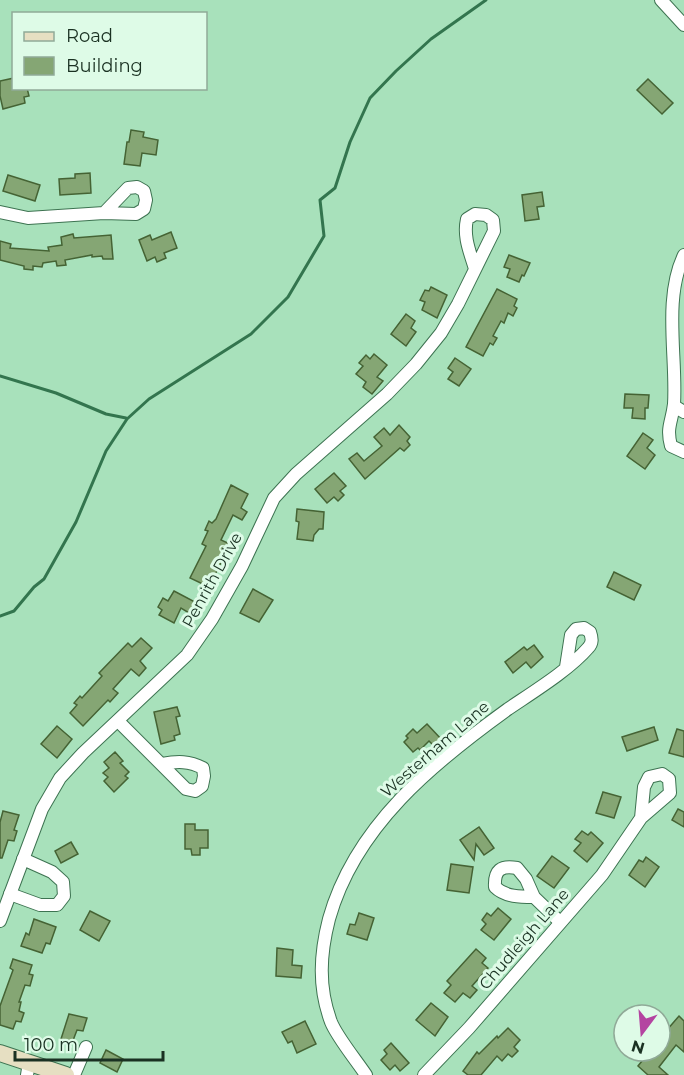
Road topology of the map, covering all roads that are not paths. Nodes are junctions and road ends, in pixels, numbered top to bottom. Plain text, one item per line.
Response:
1 (661, 0) edge
2 (684, 25) edge
3 (0, 212) edge
4 (104, 213) dead end
5 (684, 255) edge
6 (475, 269) dead end
7 (679, 409) edge
8 (684, 452) edge
9 (566, 667) dead end
10 (118, 721) junction
11 (162, 764) dead end
12 (641, 818) dead end
13 (22, 859) junction
14 (10, 894) junction
15 (534, 897) dead end
16 (0, 921) edge
17 (561, 922) junction
18 (86, 1047) dead end
19 (0, 1053) edge
20 (28, 1069) edge
21 (66, 1075) edge
22 (74, 1075) edge
23 (366, 1075) edge
24 (424, 1075) edge

1 - 2 street
3 - 4 street
5 - 7 street
6 - 10 street, Penrith Drive
7 - 8 street
9 - 23 street, Westerham Lane
10 - 11 street
10 - 13 street, Penrith Drive
12 - 17 street, Chudleigh Lane
13 - 14 street, Penrith Drive
13 - 14 street
14 - 16 street, Penrith Drive
15 - 17 street
17 - 24 street, Chudleigh Lane
18 - 22 street
19 - 20 street
20 - 21 street

